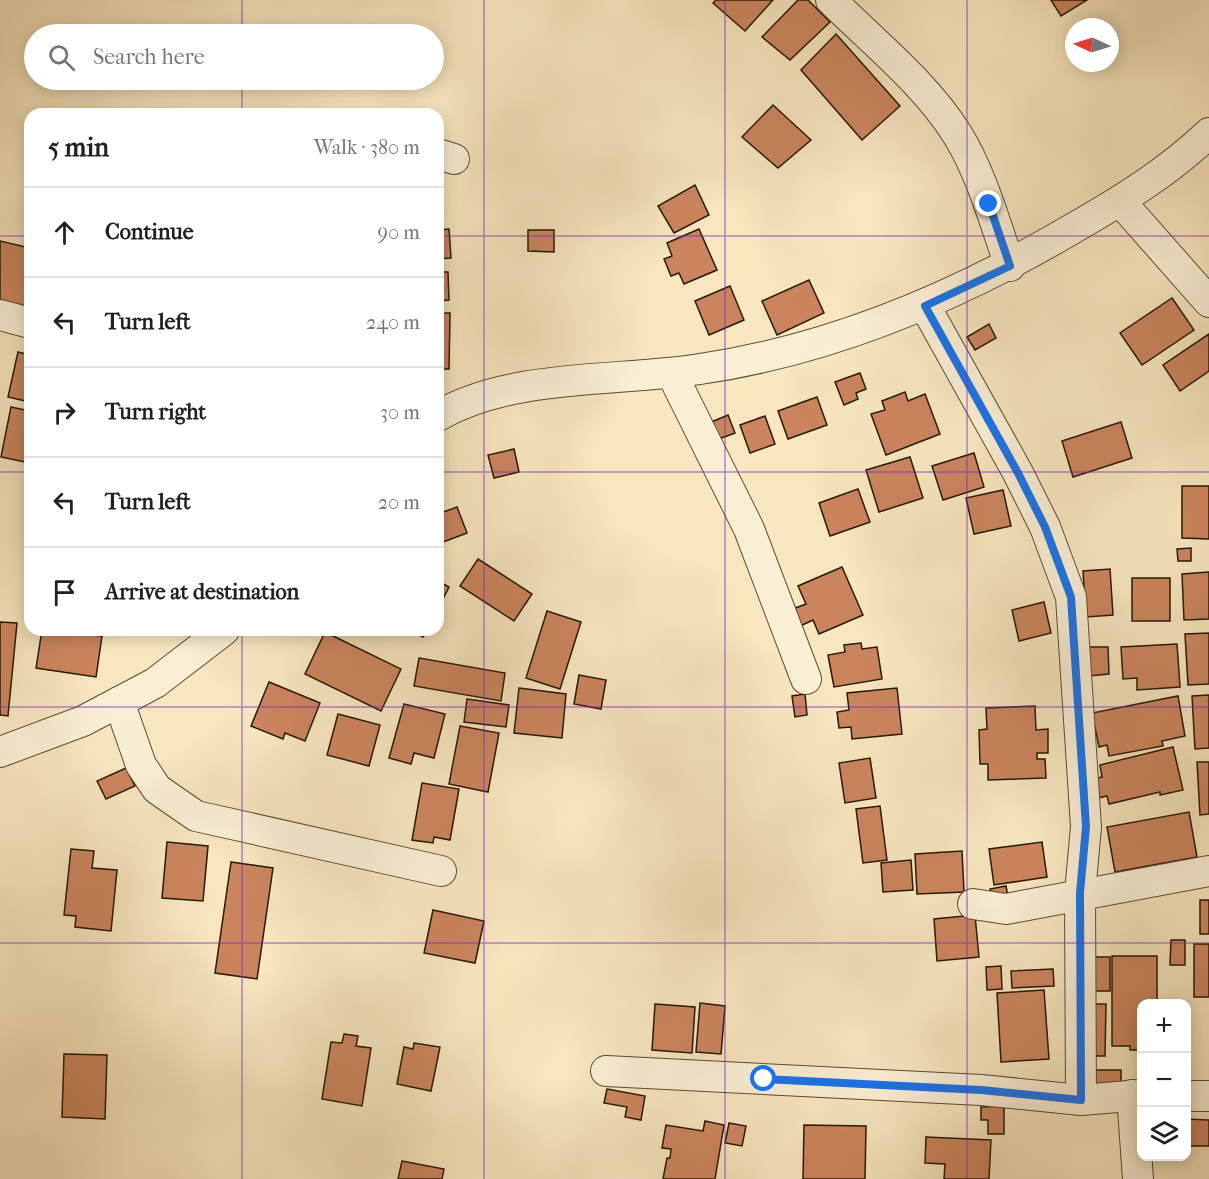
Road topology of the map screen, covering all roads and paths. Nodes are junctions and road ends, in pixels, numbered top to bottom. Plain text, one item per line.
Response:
1 (831, 0) edge
2 (1209, 133) edge
3 (1120, 201) junction
4 (1010, 266) junction
5 (1209, 302) edge
6 (925, 306) junction
7 (0, 315) edge
8 (24, 321) edge
9 (672, 374) junction
10 (444, 412) edge
11 (216, 636) edge
12 (806, 678) dead end
13 (119, 702) junction
14 (0, 752) edge
15 (441, 871) dead end
16 (1209, 871) edge
17 (1080, 893) junction
18 (973, 904) dead end
19 (606, 1071) dead end
20 (1137, 1095) edge
21 (1191, 1096) edge
22 (1209, 1096) edge
23 (1081, 1100) junction
24 (1137, 1107) edge
25 (1138, 1179) edge

1 - 4 street
2 - 3 street
3 - 4 street
3 - 5 street
4 - 6 street
6 - 9 street
6 - 17 street
7 - 8 street
9 - 10 street
9 - 12 street
11 - 13 street
13 - 14 street
13 - 15 street
16 - 17 street
17 - 18 street
17 - 23 street
19 - 23 street
20 - 23 street
21 - 22 street
24 - 25 street

